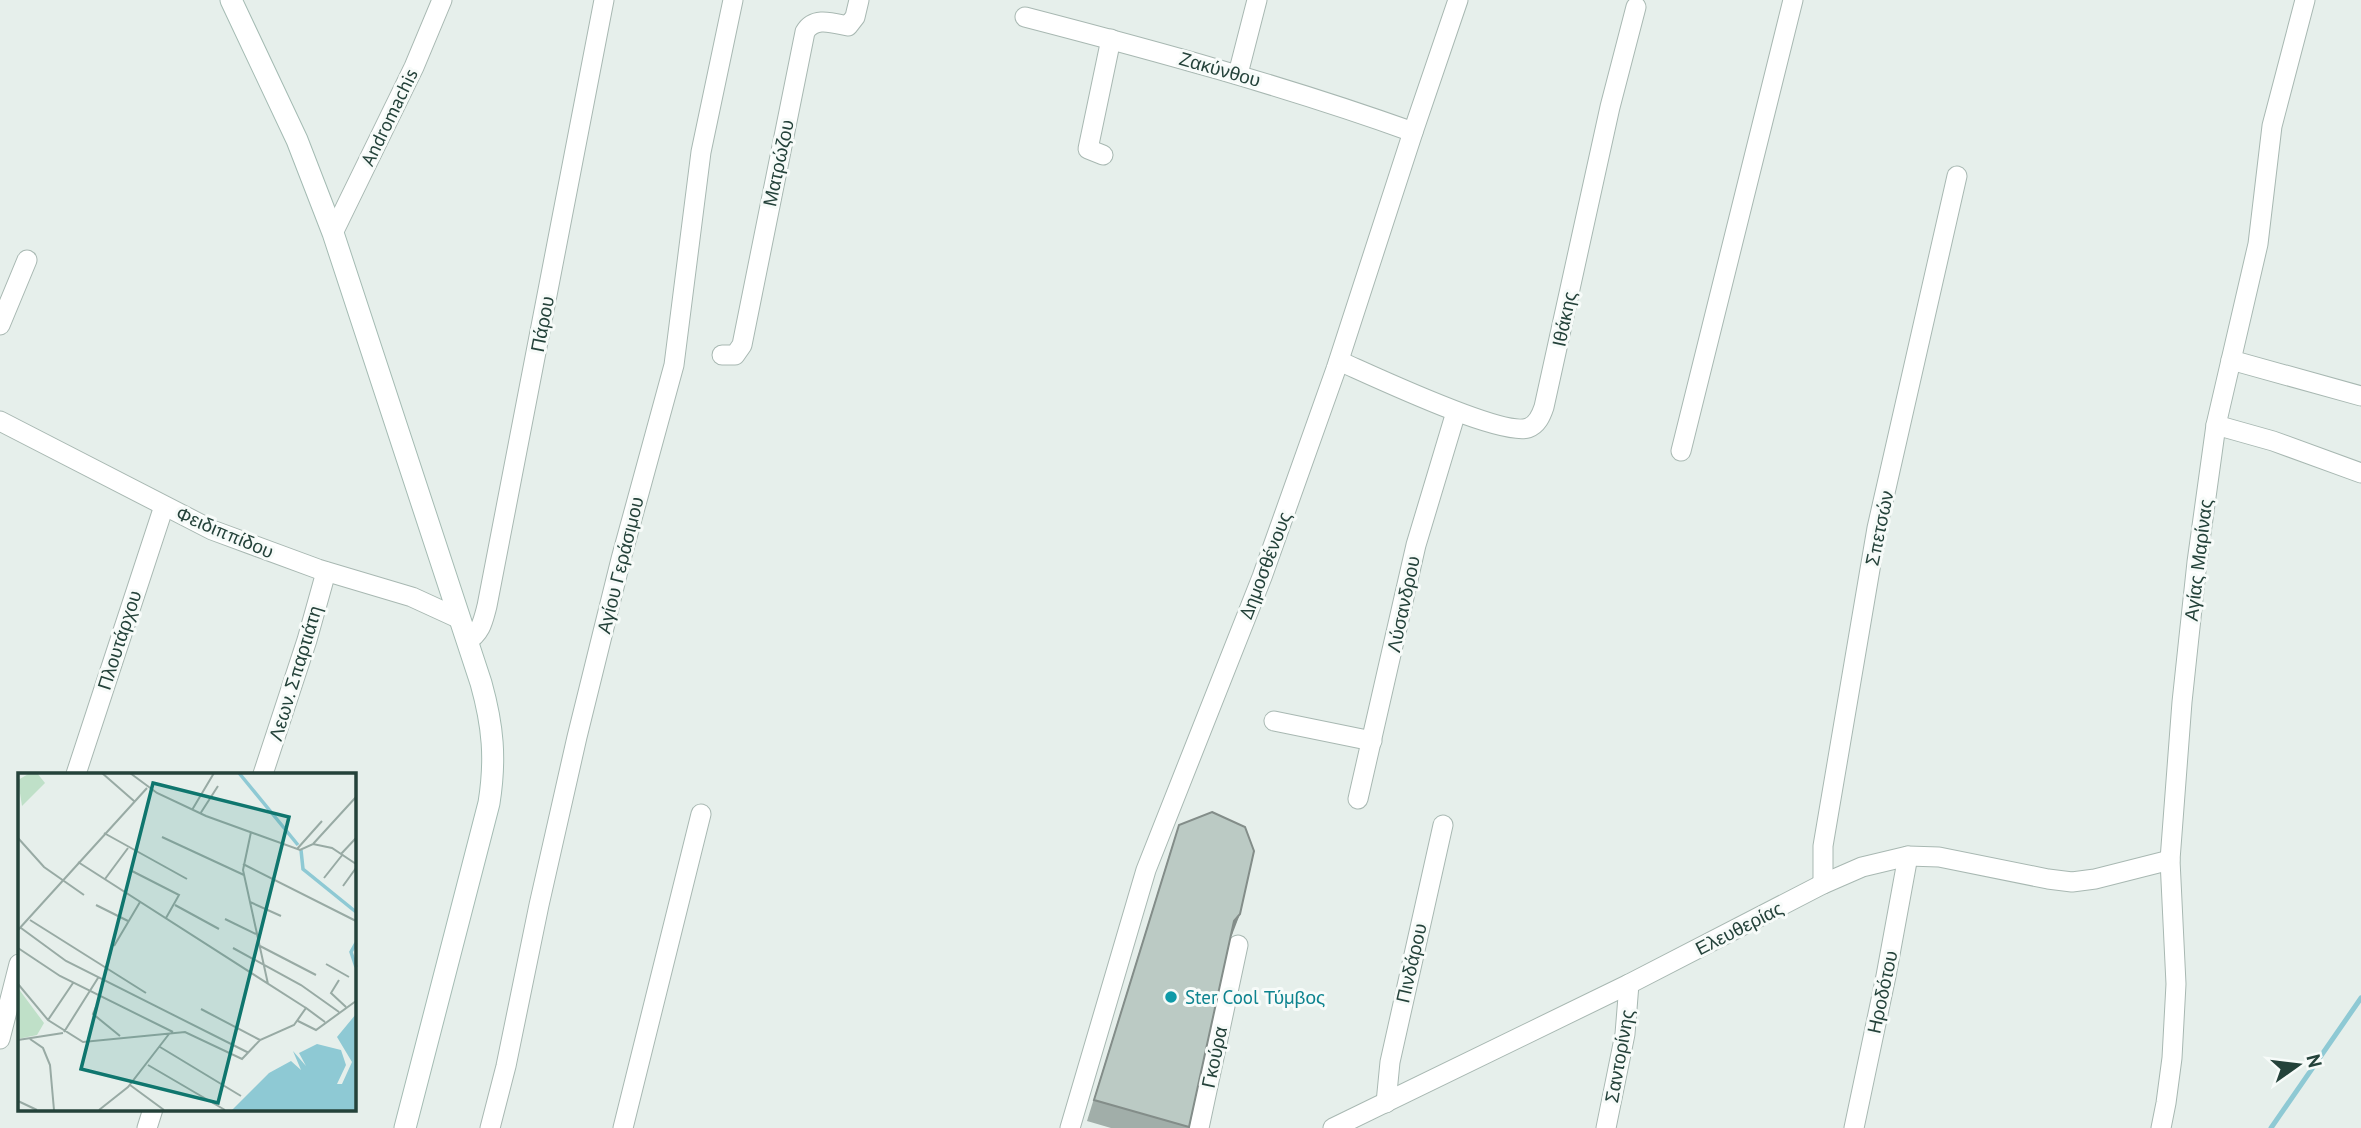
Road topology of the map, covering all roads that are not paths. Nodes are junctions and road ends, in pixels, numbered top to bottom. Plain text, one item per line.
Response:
1 (231, 0) edge
2 (442, 0) edge
3 (604, 0) edge
4 (733, 0) edge
5 (859, 0) edge
6 (1257, 0) edge
7 (1458, 0) edge
8 (1793, 0) edge
9 (2305, 0) edge
10 (1636, 7) dead end
11 (1024, 17) dead end
12 (1111, 39) junction
13 (1238, 74) junction
14 (1413, 132) junction
15 (1103, 155) dead end
16 (1957, 176) dead end
17 (333, 233) junction
18 (27, 260) dead end
19 (0, 326) edge
20 (722, 355) dead end
21 (2231, 360) junction
22 (1339, 361) junction
23 (2361, 396) edge
24 (1457, 412) junction
25 (0, 421) edge
26 (2216, 425) junction
27 (1681, 452) dead end
28 (2361, 472) edge
29 (164, 506) junction
30 (326, 572) junction
31 (460, 619) junction
32 (467, 641) junction
33 (1274, 721) dead end
34 (1372, 741) junction
35 (77, 773) edge
36 (264, 773) edge
37 (1358, 799) dead end
38 (701, 814) dead end
39 (1443, 825) dead end
40 (1908, 856) junction
41 (2170, 860) junction
42 (1823, 884) junction
43 (1237, 945) dead end
44 (18, 968) edge
45 (1629, 984) junction
46 (0, 1039) edge
47 (1385, 1103) junction
48 (153, 1110) edge
49 (147, 1128) edge
50 (405, 1128) edge
51 (490, 1128) edge
52 (623, 1128) edge
53 (1070, 1128) edge
54 (1199, 1128) edge
55 (1333, 1128) edge
56 (1606, 1128) edge
57 (1854, 1128) edge
58 (2161, 1128) edge

1 - 17 main road
2 - 17 street, Andromachis
3 - 32 street, Πάρου
4 - 51 street, Αγίου Γεράσιμου
5 - 20 street, Ματρώζου
6 - 13 street
7 - 14 street, Δημοσθένους
8 - 27 street
9 - 21 street, Αγίας Μαρίνας
10 - 24 street, Ιθάκης
11 - 12 street, Ζακύνθου
12 - 13 street, Ζακύνθου
12 - 15 street
13 - 14 street, Ζακύνθου
14 - 22 street, Δημοσθένους
16 - 42 street, Σπετσών
17 - 31 main road
18 - 19 street
21 - 23 street
21 - 26 street, Αγίας Μαρίνας
22 - 24 street, Ιθάκης
22 - 53 street, Δημοσθένους
24 - 34 street, Λύσανδρου
25 - 29 street, Φειδιππίδου
26 - 28 street
26 - 41 street, Αγίας Μαρίνας
29 - 30 street, Φειδιππίδου
29 - 35 street, Πλουτάρχου
30 - 31 street, Φειδιππίδου
30 - 36 street, Λεων. Σπαρτιάτη
31 - 32 main road
32 - 50 main road
33 - 34 street
34 - 37 street, Λύσανδρου
38 - 52 street
39 - 47 street, Πινδάρου
40 - 41 street, Ελευθερίας
40 - 42 street, Ελευθερίας
40 - 57 street, Ηροδότου
41 - 58 street, Αγίας Μαρίνας
42 - 45 street, Ελευθερίας
43 - 54 street, Γκούρα
44 - 46 street
45 - 47 street, Ελευθερίας
45 - 56 street, Σαντορίνης
47 - 55 street, Ελευθερίας
48 - 49 street

